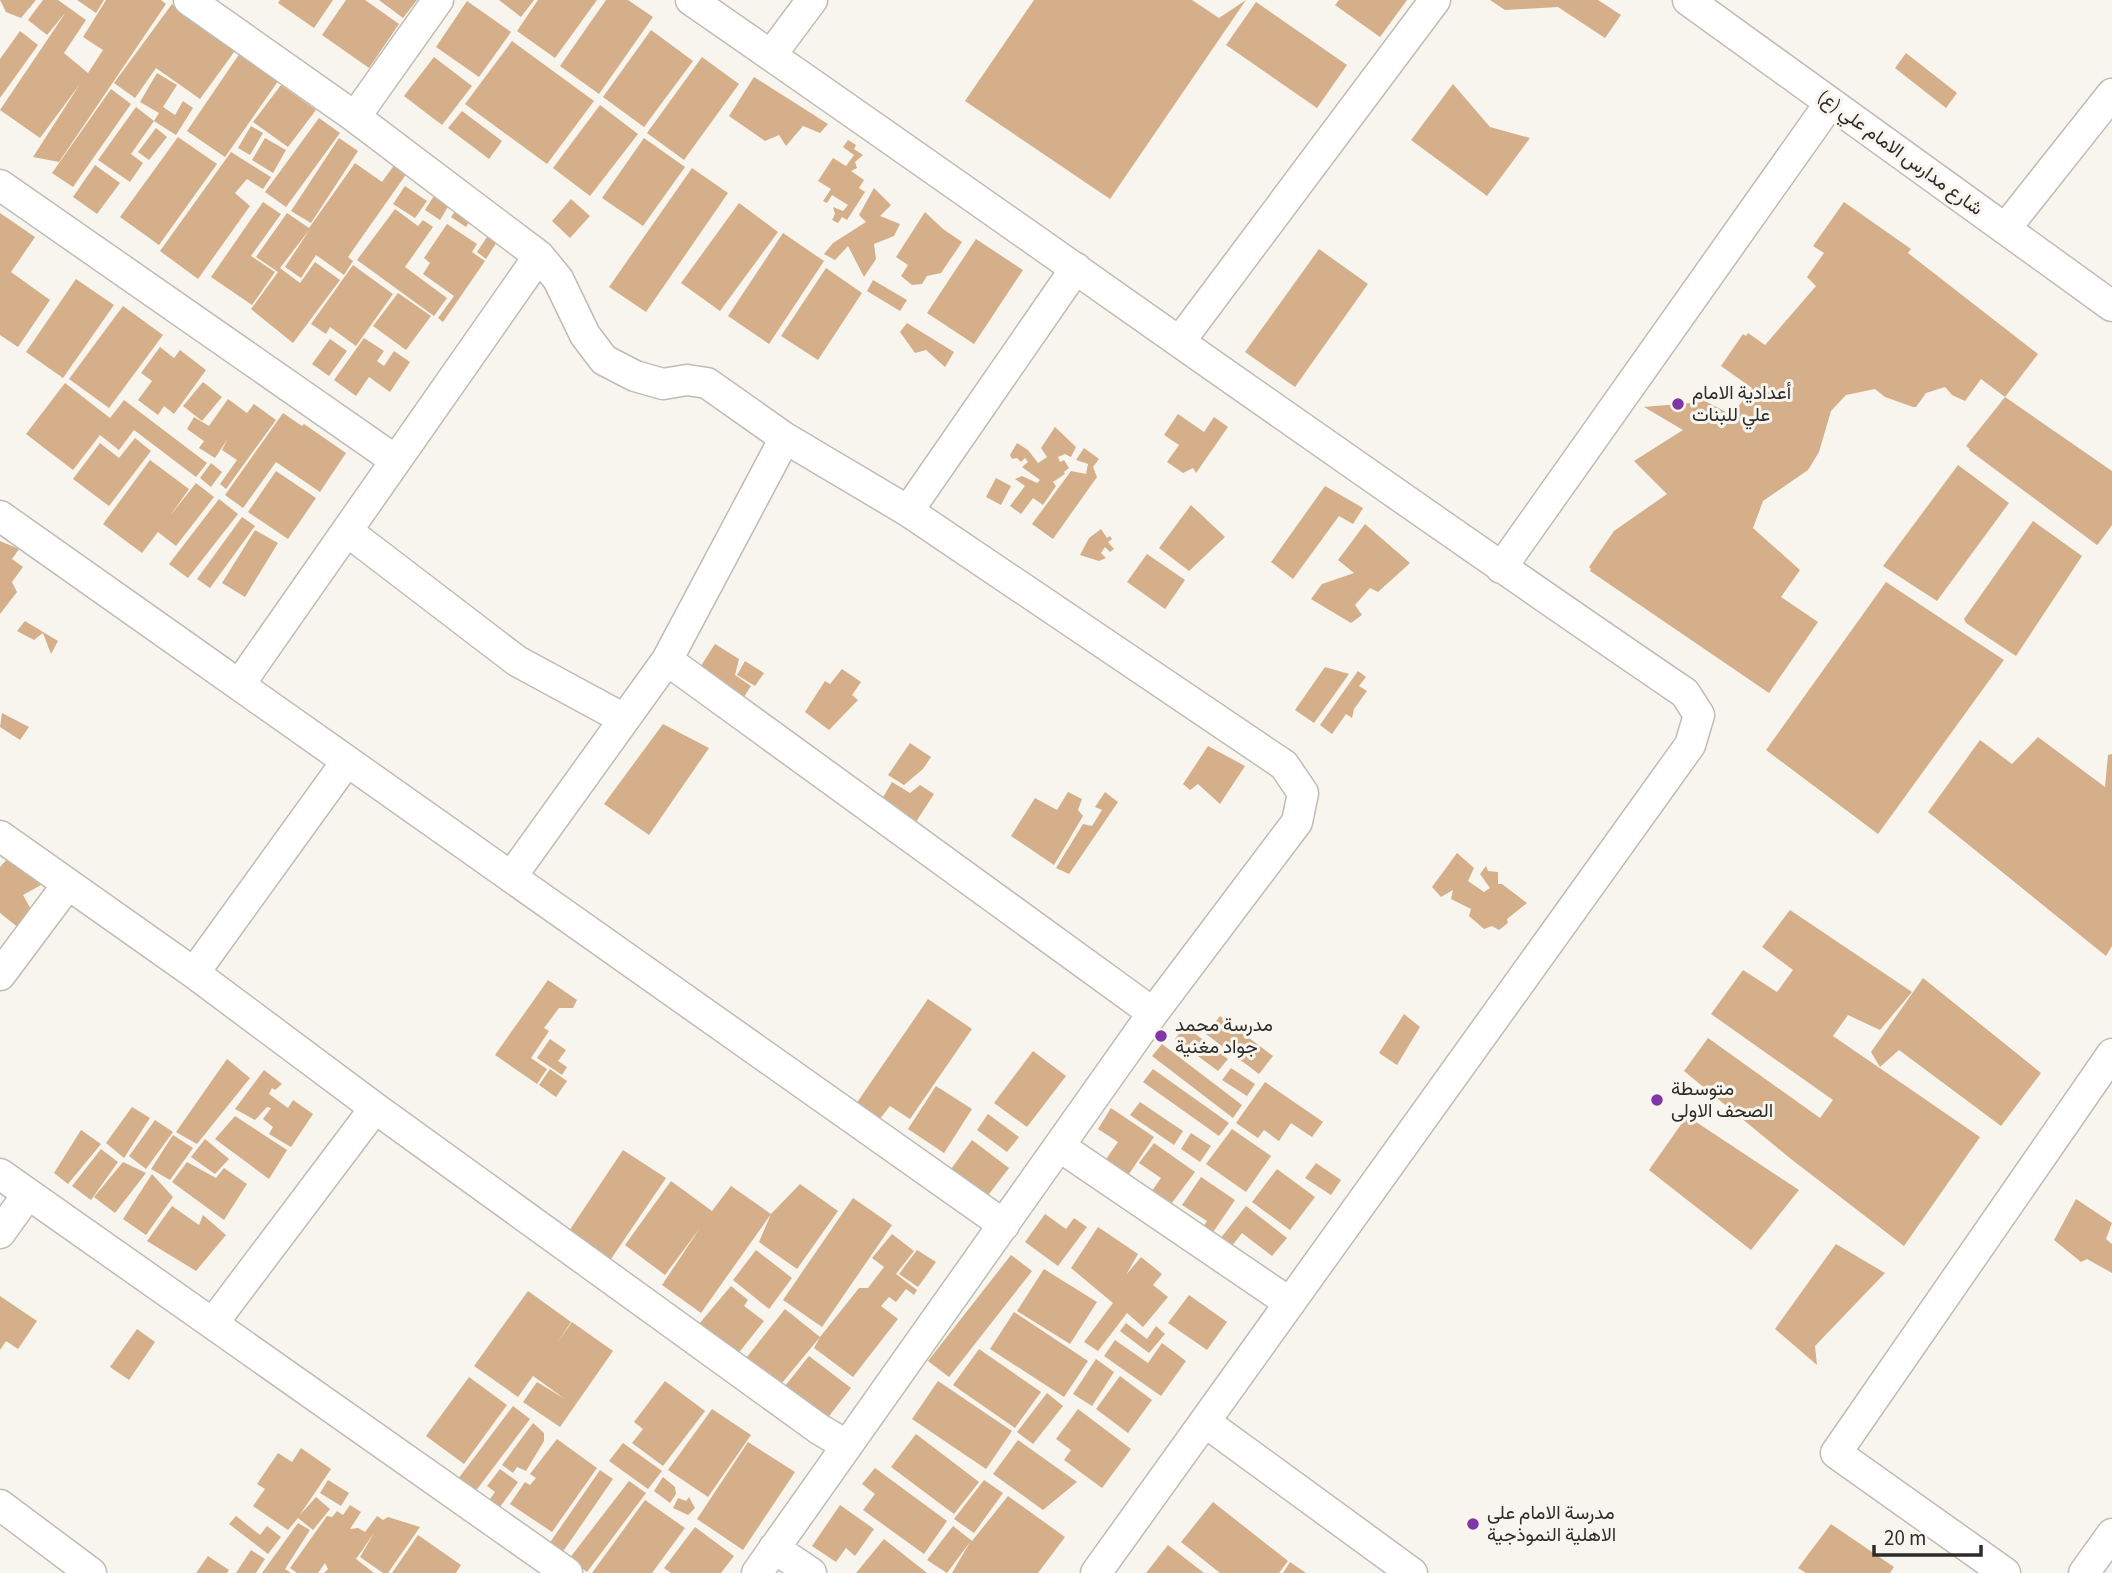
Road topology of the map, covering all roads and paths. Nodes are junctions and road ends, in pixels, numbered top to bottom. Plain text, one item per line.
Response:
1 (190, 0) edge
2 (438, 0) edge
3 (691, 0) edge
4 (812, 0) edge
5 (1434, 0) edge
6 (1688, 0) edge
7 (771, 55) junction
8 (2112, 93) edge
9 (1830, 103) junction
10 (355, 117) junction
11 (0, 185) edge
12 (2005, 229) junction
13 (539, 256) junction
14 (1076, 268) junction
15 (2112, 306) edge
16 (1180, 341) junction
17 (785, 438) junction
18 (396, 460) junction
19 (908, 511) junction
20 (0, 516) edge
21 (347, 531) junction
22 (1501, 568) junction
23 (667, 660) junction
24 (239, 685) junction
25 (624, 719) junction
26 (346, 761) junction
27 (0, 836) edge
28 (511, 877) junction
29 (68, 884) junction
30 (194, 974) junction
31 (0, 975) edge
32 (1153, 1013) junction
33 (2112, 1054) edge
34 (375, 1108) junction
35 (1059, 1146) junction
36 (0, 1174) edge
37 (28, 1194) junction
38 (1004, 1225) junction
39 (0, 1233) edge
40 (1290, 1303) junction
41 (212, 1323) junction
42 (1205, 1422) junction
43 (846, 1445) junction
44 (0, 1505) edge
45 (2112, 1534) edge
46 (774, 1548) junction
47 (91, 1573) edge
48 (567, 1573) edge
49 (757, 1573) edge
50 (811, 1573) edge
51 (1096, 1573) edge
52 (1412, 1573) edge
53 (2005, 1573) edge
54 (2084, 1573) edge

1 - 10 street
2 - 10 street
3 - 7 street
4 - 7 street
5 - 16 street
6 - 9 street, شارع مدارس الامام علي (ع)
7 - 14 street
8 - 12 street
9 - 12 street, شارع مدارس الامام علي (ع)
9 - 22 street
10 - 13 street
11 - 18 street
12 - 15 street, شارع مدارس الامام علي (ع)
13 - 17 street
13 - 18 street
14 - 16 street
14 - 19 street
16 - 22 street
17 - 19 street
17 - 23 street
18 - 21 street
19 - 32 street
20 - 24 street
21 - 24 street
21 - 25 street
22 - 40 street
23 - 25 street
23 - 32 street
24 - 26 street
25 - 28 street
26 - 28 street
26 - 30 street
27 - 29 street
28 - 38 street
29 - 30 street
29 - 31 street
30 - 34 street
32 - 35 street
33 - 53 street
34 - 41 street
34 - 43 street
35 - 38 street
35 - 40 street
36 - 37 street
37 - 39 street
37 - 41 street
38 - 43 street
40 - 42 street
41 - 48 street
42 - 51 street
42 - 52 street
43 - 46 street
44 - 47 street
45 - 54 street
46 - 49 street
46 - 50 street

